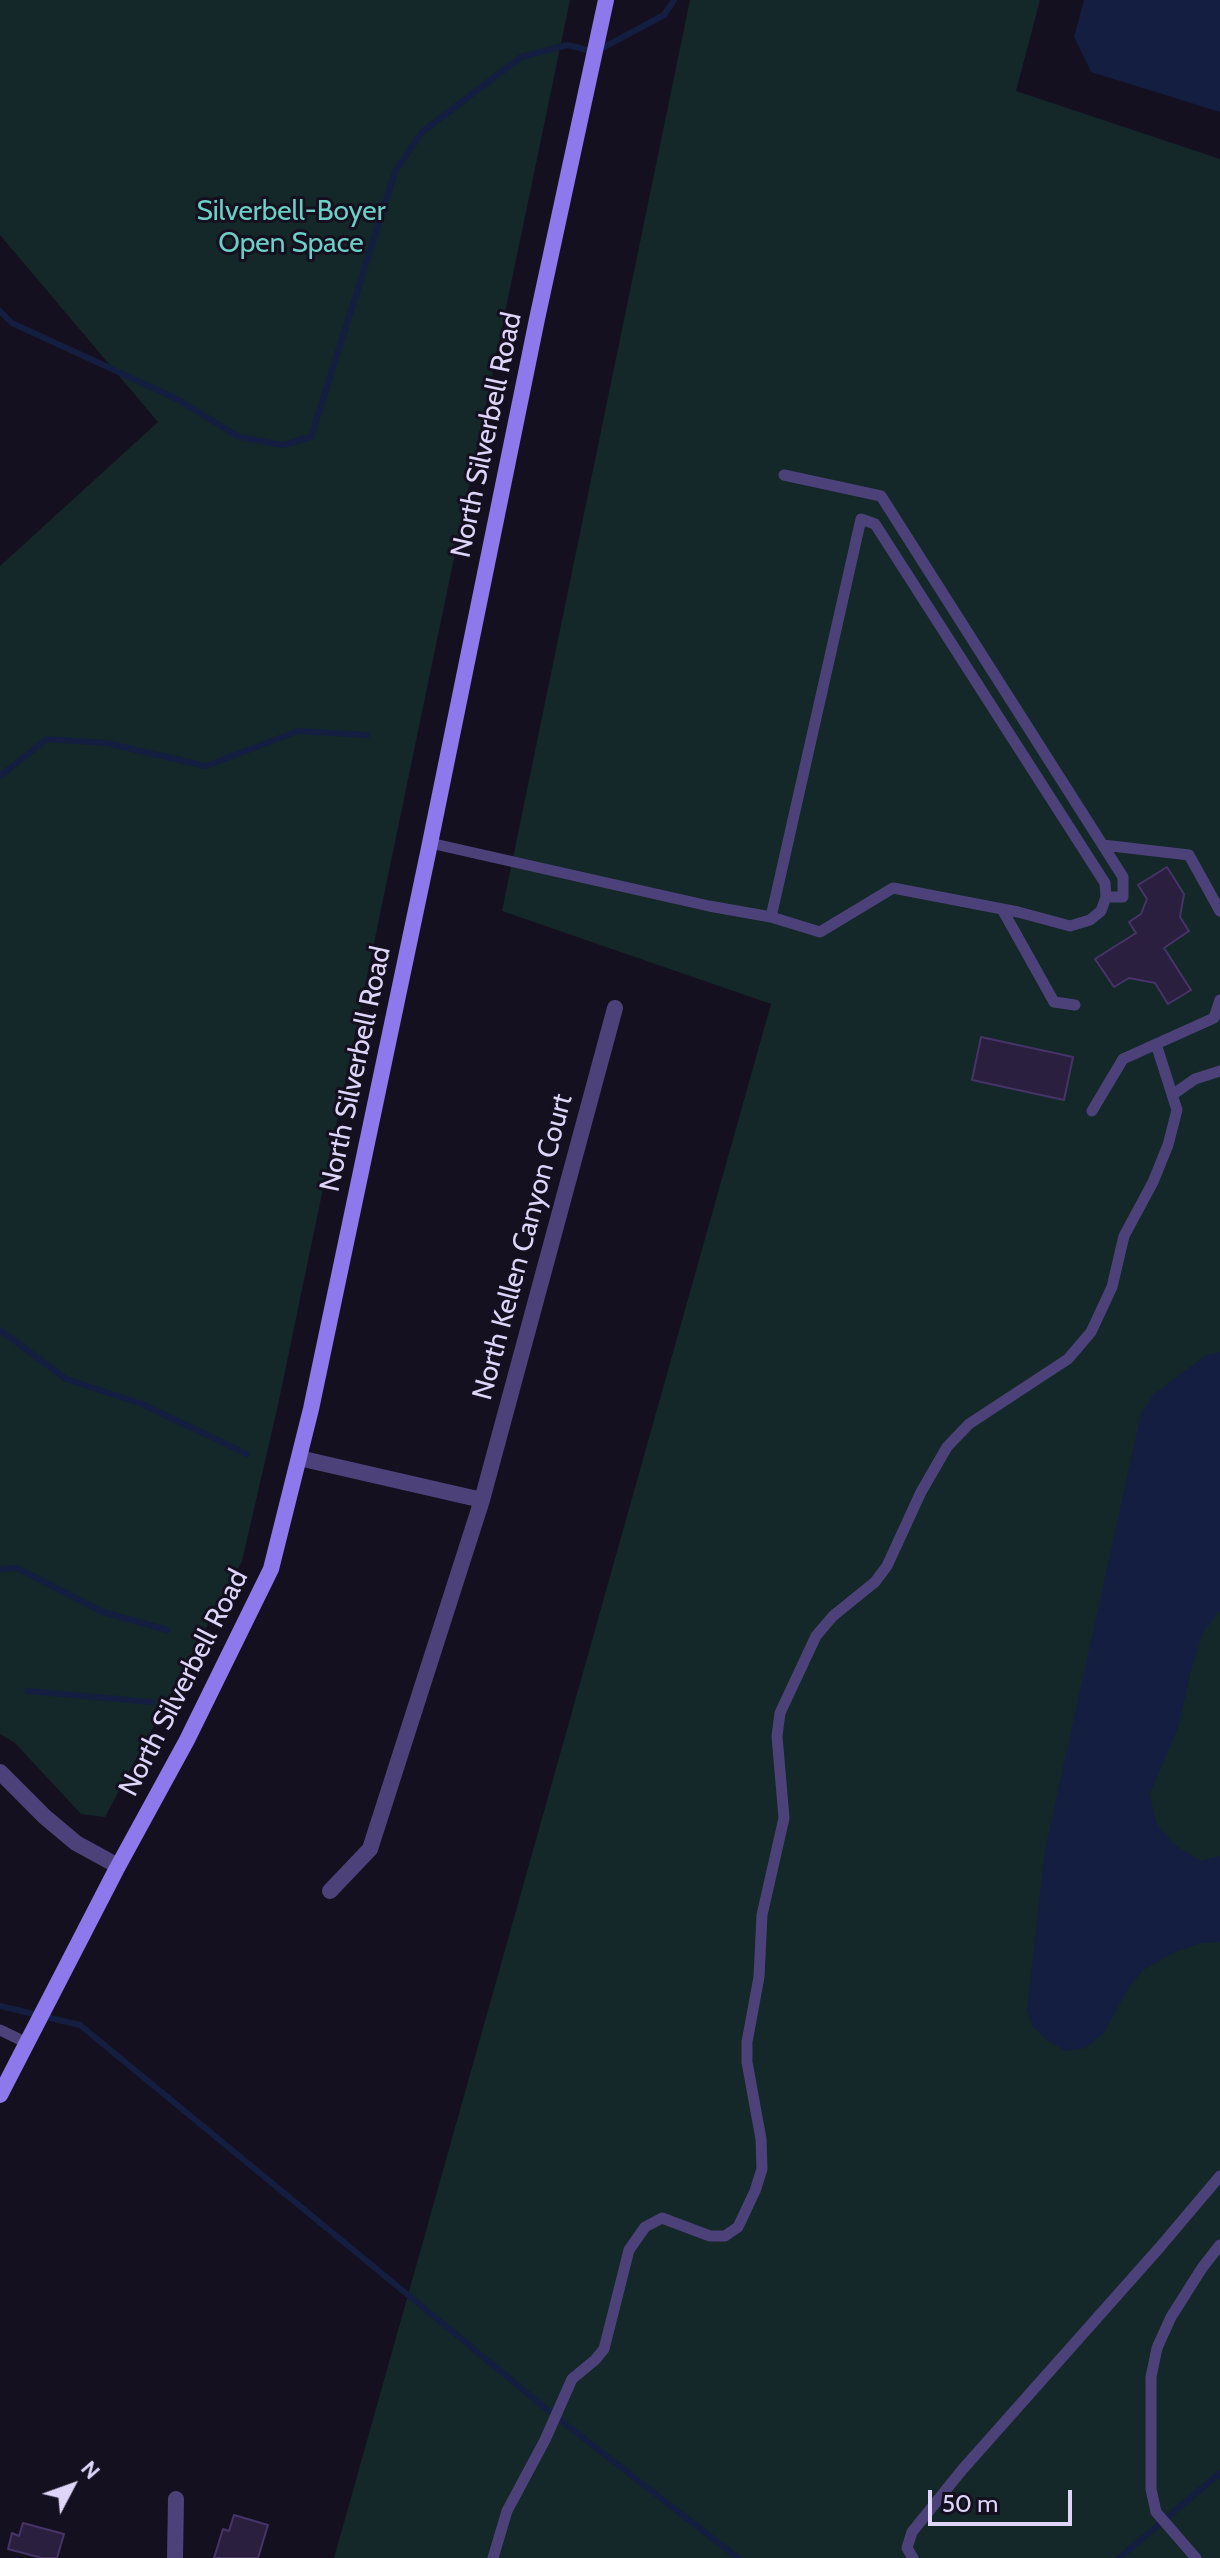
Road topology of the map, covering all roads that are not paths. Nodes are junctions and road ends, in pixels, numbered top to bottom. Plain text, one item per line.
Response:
1 (606, 0) edge
2 (784, 475) dead end
3 (430, 843) junction
4 (1103, 845) junction
5 (1106, 897) junction
6 (1002, 909) junction
7 (1220, 911) edge
8 (771, 917) junction
9 (1220, 1000) edge
10 (1075, 1005) dead end
11 (615, 1008) dead end
12 (1156, 1044) junction
13 (1220, 1071) edge
14 (1172, 1095) junction
15 (1092, 1111) dead end
16 (299, 1458) junction
17 (482, 1500) junction
18 (0, 1772) edge
19 (118, 1866) junction
20 (330, 1891) dead end
21 (0, 2030) edge
22 (27, 2043) junction
23 (0, 2095) edge
24 (1220, 2176) edge
25 (1220, 2245) edge
26 (176, 2499) dead end
27 (175, 2558) edge
28 (493, 2558) edge
29 (913, 2558) edge
30 (1196, 2558) edge

1 - 3 main road, North Silverbell Road
2 - 4 lane
3 - 8 lane
3 - 16 main road, North Silverbell Road
4 - 5 lane
4 - 7 lane
5 - 6 lane
5 - 8 lane
6 - 8 lane
6 - 10 lane
9 - 12 lane
11 - 17 street, North Kellen Canyon Court
12 - 14 lane
12 - 15 lane
13 - 14 lane
14 - 28 lane
16 - 17 street
16 - 19 main road, North Silverbell Road
17 - 20 street, North Kellen Canyon Court
18 - 19 street
19 - 22 main road, North Silverbell Road
21 - 22 lane
22 - 23 main road, North Silverbell Road
24 - 29 lane
25 - 30 lane
26 - 27 street

